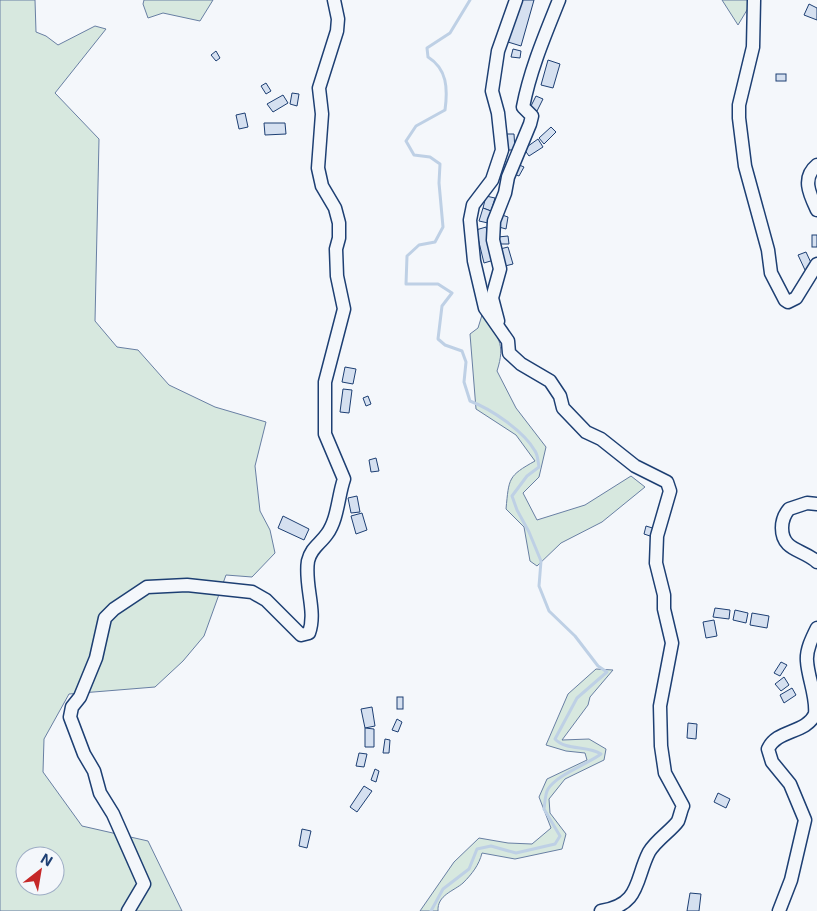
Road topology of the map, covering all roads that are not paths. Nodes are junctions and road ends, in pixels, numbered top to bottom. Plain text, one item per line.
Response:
1 (334, 0) edge
2 (516, 0) edge
3 (559, 0) edge
4 (754, 0) edge
5 (817, 165) edge
6 (817, 210) edge
7 (817, 264) edge
8 (498, 325) junction
9 (817, 504) edge
10 (817, 562) edge
11 (817, 628) edge
12 (128, 911) edge
13 (601, 911) edge
14 (779, 911) edge

1 - 12 street
2 - 8 street
3 - 8 street
4 - 7 street
5 - 6 street
8 - 13 street
9 - 10 street
11 - 14 street

